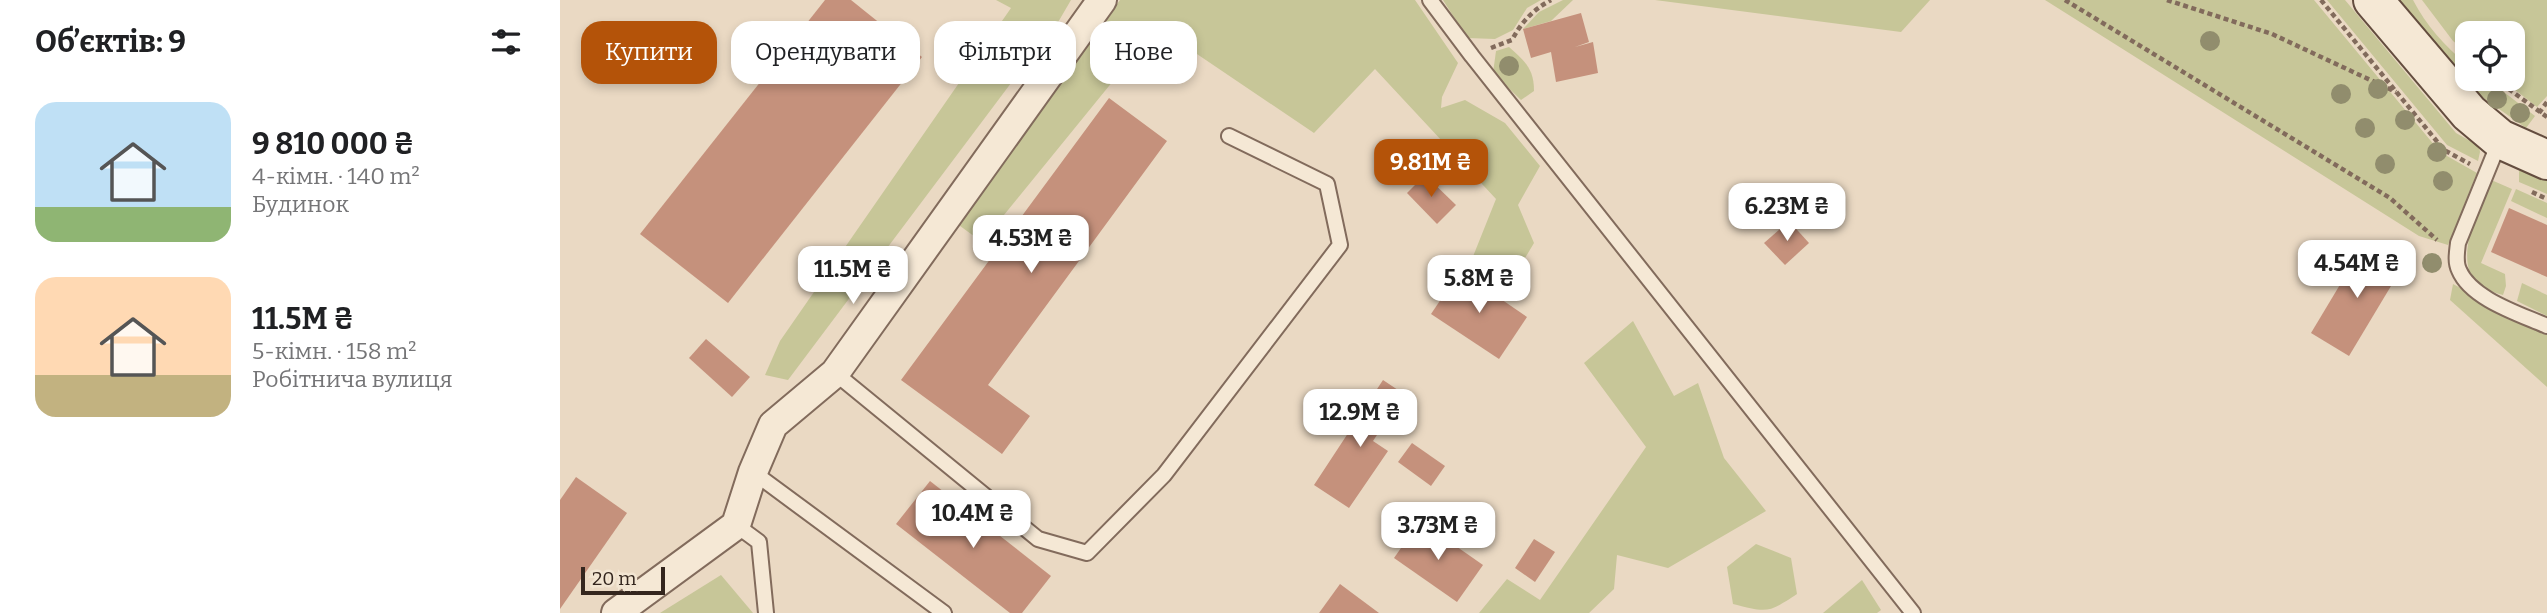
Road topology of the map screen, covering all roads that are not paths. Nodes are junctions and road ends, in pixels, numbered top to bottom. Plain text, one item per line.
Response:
1 (1102, 0) edge
2 (1430, 0) edge
3 (2373, 0) edge
4 (1229, 136) dead end
5 (2500, 139) junction
6 (2547, 160) edge
7 (2547, 327) edge
8 (835, 373) junction
9 (753, 472) junction
10 (736, 525) junction
11 (616, 613) edge
12 (766, 613) edge
13 (944, 613) edge
14 (1913, 613) edge

1 - 8 street
2 - 14 lane
3 - 5 street
4 - 8 lane
5 - 6 street
5 - 7 lane
8 - 9 street
9 - 10 street
9 - 13 lane
10 - 11 street
10 - 12 lane

